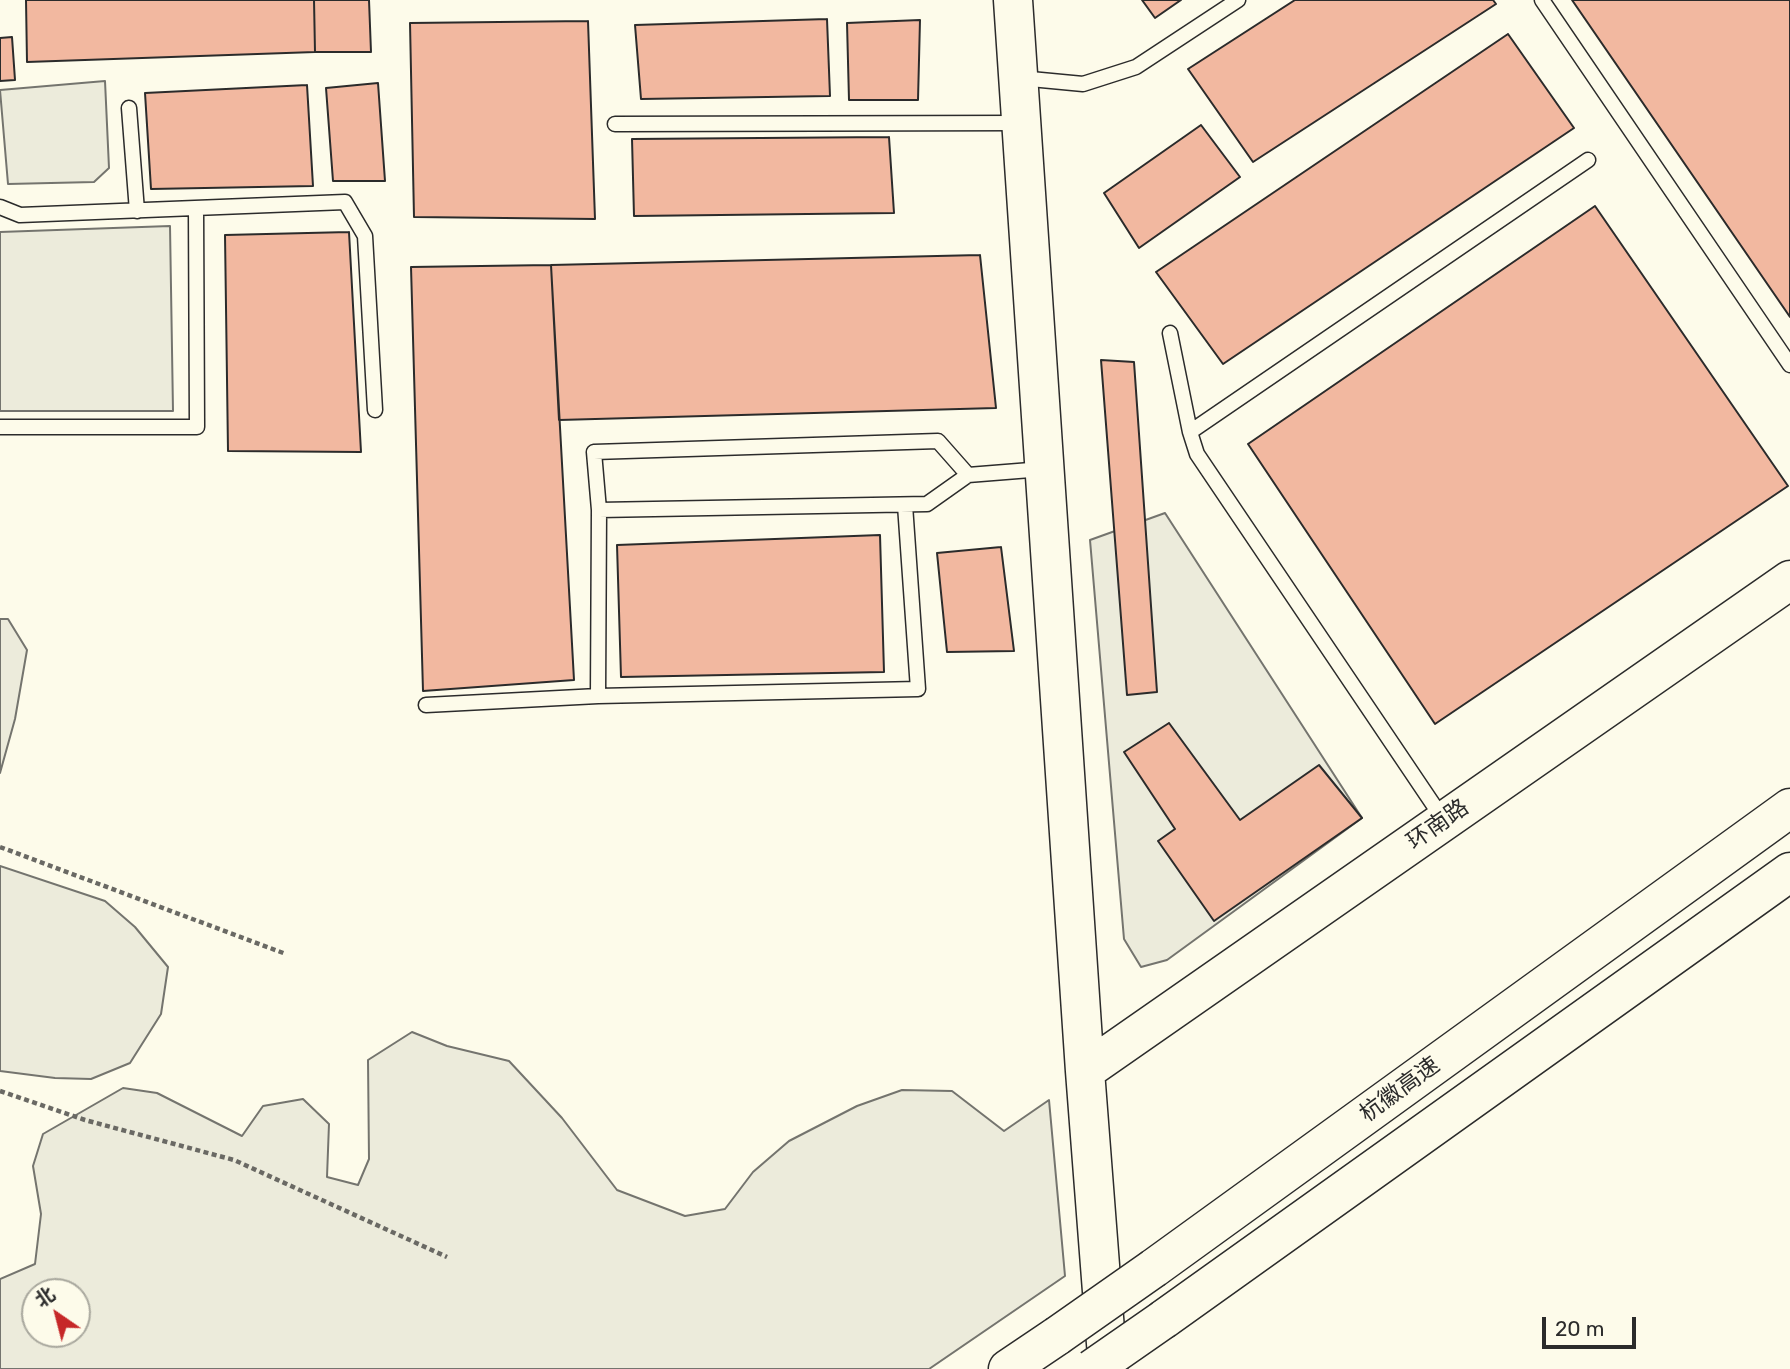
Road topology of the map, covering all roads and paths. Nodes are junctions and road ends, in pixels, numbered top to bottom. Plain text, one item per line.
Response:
1 (1013, 0) edge
2 (1238, 0) edge
3 (1542, 0) edge
4 (1018, 78) junction
5 (129, 108) dead end
6 (1021, 123) junction
7 (615, 124) dead end
8 (1588, 160) dead end
9 (0, 207) edge
10 (197, 208) junction
11 (137, 211) junction
12 (1170, 333) dead end
13 (1790, 365) edge
14 (375, 410) dead end
15 (0, 427) edge
16 (1190, 432) junction
17 (1045, 468) junction
18 (968, 475) junction
19 (905, 505) junction
20 (599, 510) junction
21 (1790, 580) edge
22 (598, 696) junction
23 (426, 705) dead end
24 (1790, 808) edge
25 (1444, 820) junction
26 (0, 847) edge
27 (1790, 872) edge
28 (286, 954) dead end
29 (1085, 1071) junction
30 (0, 1091) edge
31 (447, 1256) dead end
32 (1007, 1369) edge
33 (1093, 1369) edge
34 (1108, 1369) edge

1 - 4 main road
2 - 4 lane
3 - 13 lane
4 - 6 main road
5 - 11 lane
6 - 7 lane
6 - 17 main road
8 - 16 lane
9 - 11 lane
10 - 11 lane
10 - 14 lane
10 - 15 lane
12 - 16 lane
16 - 25 lane
17 - 18 lane
17 - 29 main road
18 - 19 lane
18 - 20 lane
19 - 20 lane
19 - 22 lane
20 - 22 lane
21 - 25 main road, 环南路
22 - 23 lane
24 - 32 main road, 杭徽高速, bridge
25 - 29 main road, 环南路
26 - 28 path
27 - 33 main road, bridge
29 - 34 main road
30 - 31 path

